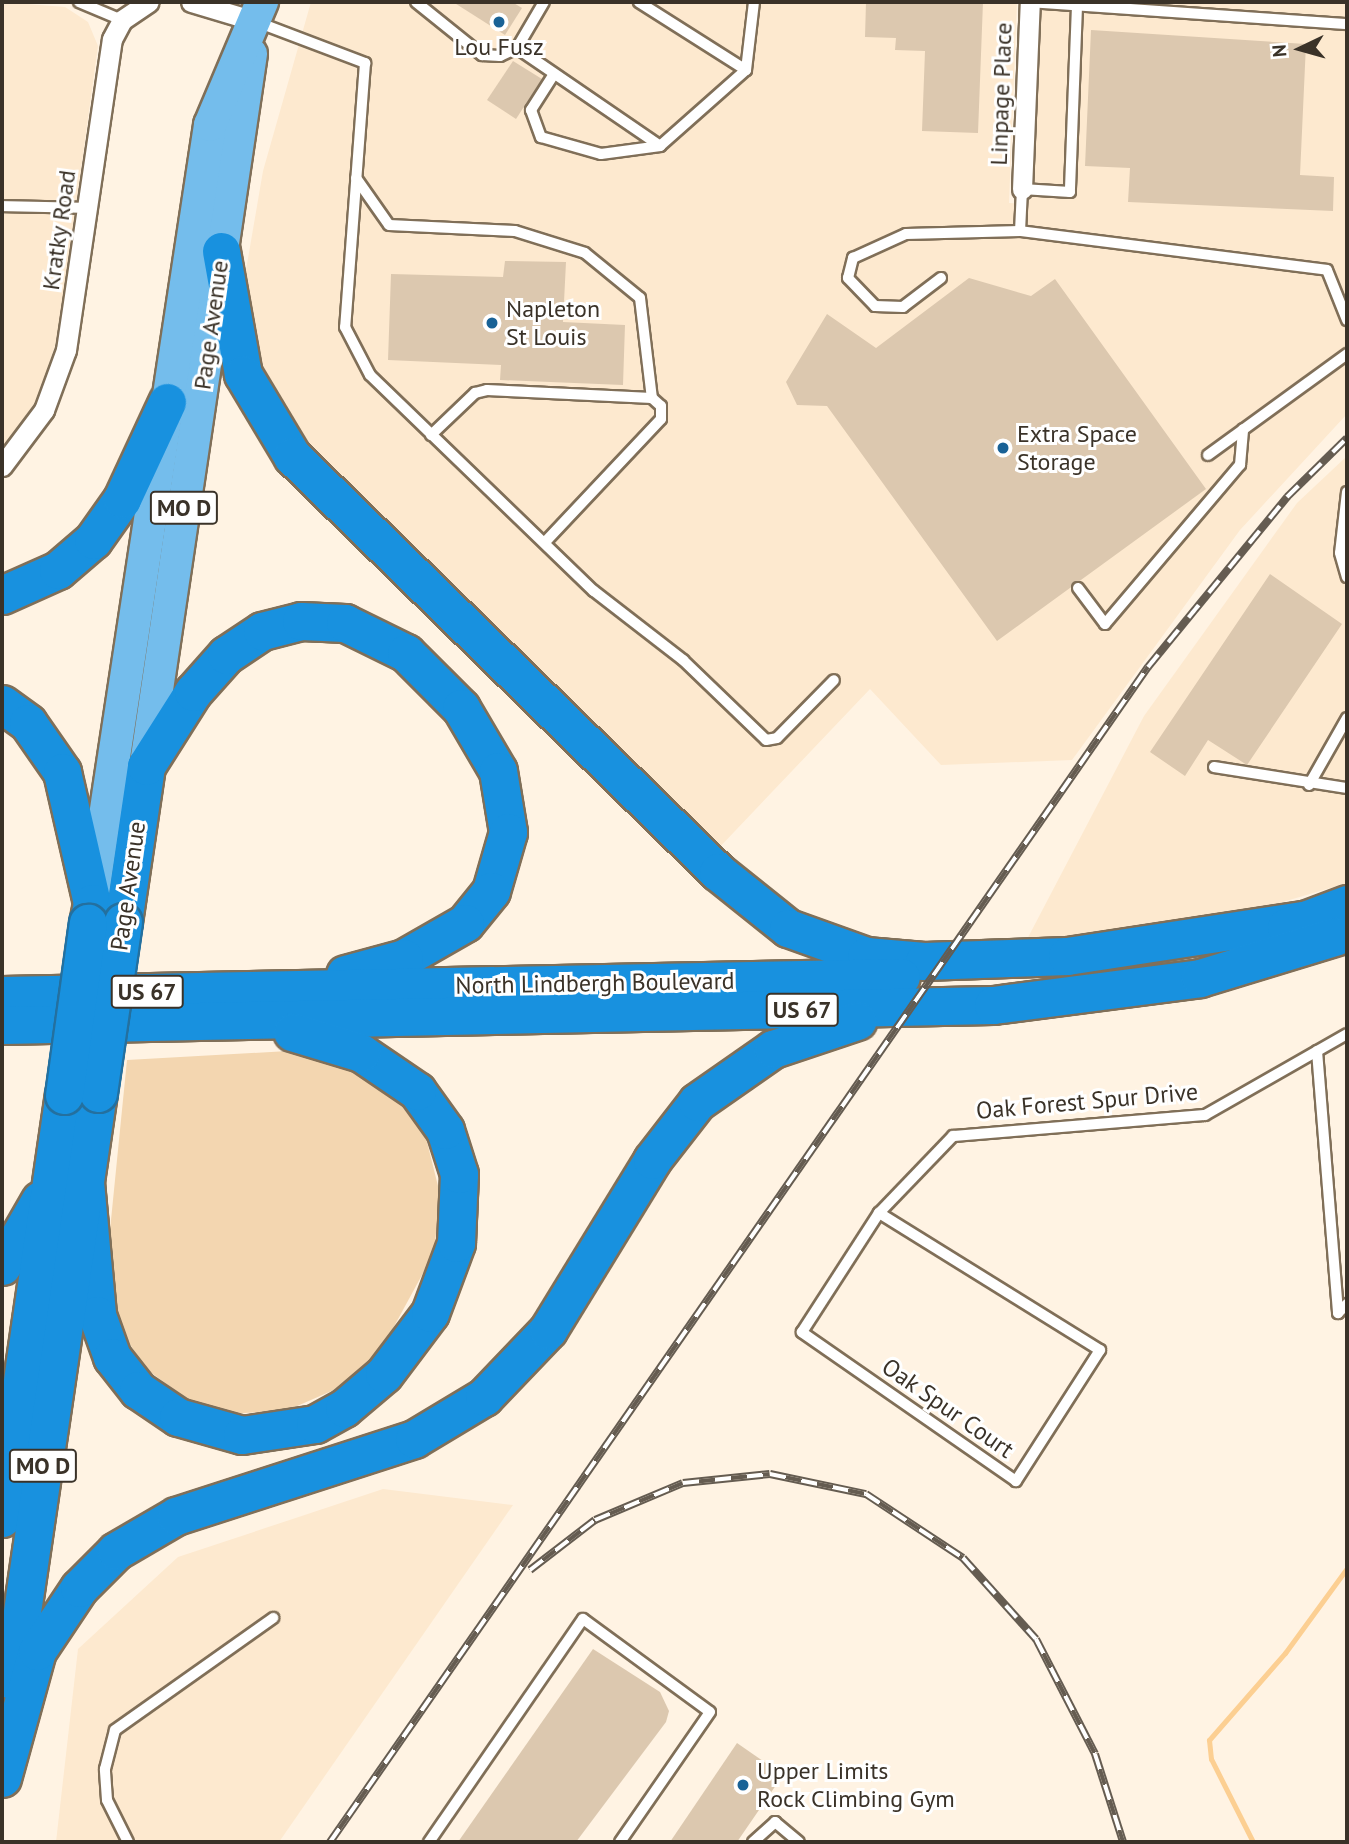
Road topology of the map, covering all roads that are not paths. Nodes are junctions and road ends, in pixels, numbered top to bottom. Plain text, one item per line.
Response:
1 (79, 2) edge
2 (149, 2) edge
3 (191, 2) edge
4 (416, 2) edge
5 (544, 2) edge
6 (639, 2) edge
7 (754, 2) edge
8 (1030, 2) edge
9 (1077, 6) junction
10 (258, 11) edge
11 (122, 20) junction
12 (1347, 24) edge
13 (517, 48) junction
14 (746, 70) junction
15 (554, 74) junction
16 (660, 146) junction
17 (356, 178) junction
18 (1022, 188) junction
19 (2, 206) edge
20 (87, 208) junction
21 (1020, 231) junction
22 (222, 251) junction
23 (941, 278) dead end
24 (1347, 320) edge
25 (1347, 354) edge
26 (652, 398) junction
27 (167, 402) junction
28 (1243, 429) junction
29 (431, 435) junction
30 (1208, 455) dead end
31 (2, 466) edge
32 (1347, 492) edge
33 (544, 543) junction
34 (1347, 577) edge
35 (1078, 588) dead end
36 (2, 595) edge
37 (834, 680) dead end
38 (2, 705) edge
39 (1347, 718) edge
40 (146, 766) junction
41 (1214, 767) dead end
42 (1309, 785) junction
43 (1347, 788) edge
44 (1347, 904) edge
45 (101, 916) junction
46 (1310, 919) junction
47 (1347, 931) edge
48 (293, 989) junction
49 (2, 995) edge
50 (895, 1008) junction
51 (247, 1020) junction
52 (2, 1025) edge
53 (1347, 1034) edge
54 (1317, 1051) junction
55 (68, 1180) junction
56 (878, 1213) junction
57 (2, 1266) edge
58 (1347, 1304) edge
59 (2, 1518) edge
60 (273, 1618) dead end
61 (2, 1751) edge
62 (2, 1778) edge
63 (128, 1842) edge
64 (429, 1842) edge
65 (620, 1842) edge
66 (753, 1842) edge
67 (799, 1842) edge

1 - 11 lane
2 - 11 street
3 - 10 street
4 - 13 lane
5 - 13 lane
6 - 14 lane
7 - 14 lane
8 - 9 lane
8 - 18 street, Linpage Place
9 - 12 lane
9 - 18 lane
10 - 17 lane
10 - 22 main road, Page Avenue / MO D
10 - 27 main road, Page Avenue / MO D
11 - 20 street, Kratky Road
13 - 15 lane
14 - 16 lane
15 - 16 lane
15 - 16 lane
17 - 26 lane
17 - 29 lane
18 - 21 lane
19 - 20 lane
20 - 31 street, Kratky Road
21 - 23 lane
21 - 24 lane
22 - 40 main road, Page Avenue / MO D
22 - 46 highway
25 - 28 lane
26 - 29 lane
26 - 33 lane
27 - 36 highway
27 - 45 main road, Page Avenue / MO D
28 - 30 lane
28 - 35 lane
29 - 33 lane
32 - 34 lane
33 - 37 lane
38 - 45 highway
39 - 42 lane
40 - 45 highway, Page Avenue / MO D
40 - 48 highway
41 - 42 lane
42 - 43 lane
44 - 46 highway, North Lindbergh Boulevard / US 67
45 - 55 highway, Page Avenue / MO D, bridge
46 - 48 highway, North Lindbergh Boulevard / US 67
47 - 50 highway, North Lindbergh Boulevard / US 67
48 - 49 highway, North Lindbergh Boulevard / US 67
50 - 51 highway, North Lindbergh Boulevard / US 67
50 - 62 highway
51 - 52 highway, North Lindbergh Boulevard / US 67
51 - 55 highway
53 - 54 lane, Oak Forest Spur Drive
54 - 56 lane, Oak Forest Spur Drive
54 - 58 lane
55 - 57 highway
55 - 59 highway, Page Avenue / MO D
55 - 61 highway, Page Avenue / MO D
56 - 56 lane, Oak Spur Court
60 - 63 lane
64 - 65 lane
66 - 67 lane

